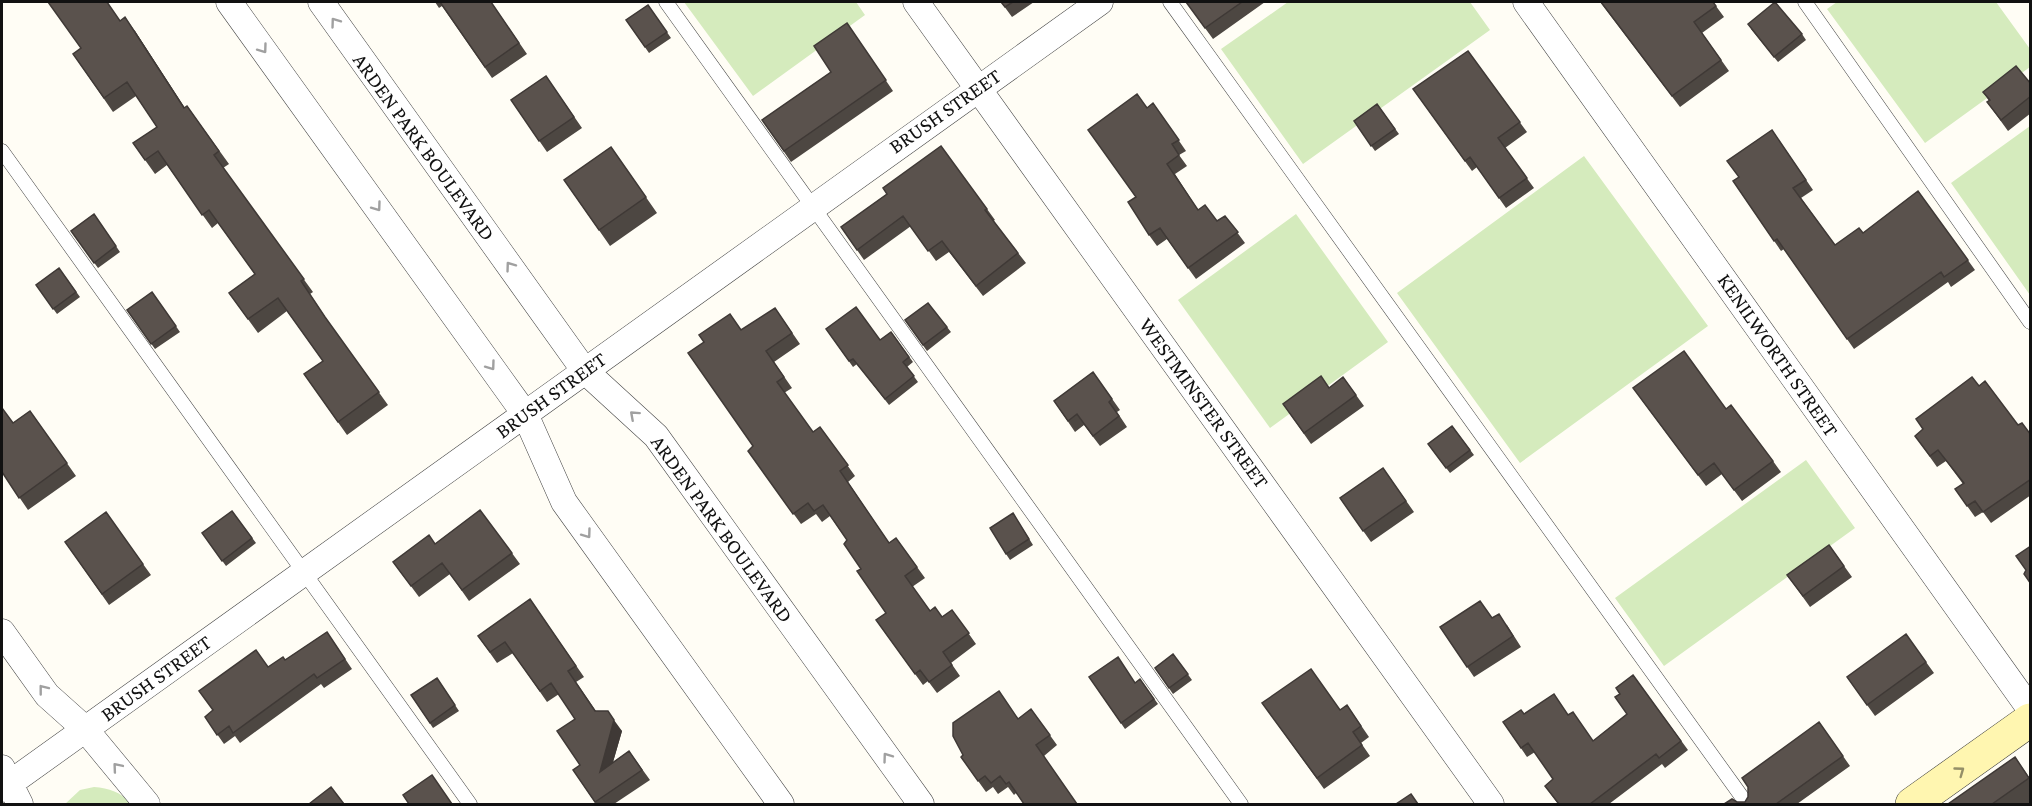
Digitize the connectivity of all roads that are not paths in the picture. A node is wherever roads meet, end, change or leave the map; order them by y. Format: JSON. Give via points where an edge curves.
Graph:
{"nodes":[{"id":1,"x":229,"y":2,"type":"edge"},
{"id":2,"x":321,"y":2,"type":"edge"},
{"id":3,"x":666,"y":2,"type":"edge"},
{"id":4,"x":916,"y":2,"type":"edge"},
{"id":5,"x":1100,"y":2,"type":"edge"},
{"id":6,"x":1170,"y":2,"type":"edge"},
{"id":7,"x":1526,"y":2,"type":"edge"},
{"id":8,"x":1805,"y":2,"type":"edge"},
{"id":9,"x":978,"y":88,"type":"junction"},
{"id":10,"x":2,"y":150,"type":"edge"},
{"id":11,"x":812,"y":206,"type":"junction"},
{"id":12,"x":2031,"y":322,"type":"edge"},
{"id":13,"x":584,"y":370,"type":"junction"},
{"id":14,"x":525,"y":414,"type":"junction"},
{"id":15,"x":304,"y":573,"type":"junction"},
{"id":16,"x":2,"y":632,"type":"edge"},
{"id":17,"x":2031,"y":709,"type":"edge"},
{"id":18,"x":2031,"y":720,"type":"edge"},
{"id":19,"x":85,"y":729,"type":"junction"},
{"id":20,"x":8,"y":786,"type":"edge"},
{"id":21,"x":147,"y":804,"type":"edge"},
{"id":22,"x":470,"y":804,"type":"edge"},
{"id":23,"x":781,"y":804,"type":"edge"},
{"id":24,"x":921,"y":804,"type":"edge"},
{"id":25,"x":1241,"y":804,"type":"edge"},
{"id":26,"x":1491,"y":804,"type":"edge"},
{"id":27,"x":1747,"y":804,"type":"edge"},
{"id":28,"x":1912,"y":804,"type":"edge"}],
"edges":[{"from":1,"to":14,"type":"street","one_way":true},
{"from":13,"to":2,"type":"street","name":"ARDEN PARK BOULEVARD","one_way":true},
{"from":3,"to":11,"type":"lane"},
{"from":4,"to":9,"type":"street","name":"WESTMINSTER STREET"},
{"from":5,"to":9,"type":"street","name":"BRUSH STREET"},
{"from":6,"to":27,"type":"lane"},
{"from":7,"to":17,"type":"street","name":"KENILWORTH STREET"},
{"from":8,"to":12,"type":"lane"},
{"from":9,"to":11,"type":"street","name":"BRUSH STREET"},
{"from":9,"to":26,"type":"street","name":"WESTMINSTER STREET"},
{"from":10,"to":15,"type":"lane"},
{"from":11,"to":13,"type":"street","name":"BRUSH STREET"},
{"from":11,"to":25,"type":"lane"},
{"from":13,"to":14,"type":"street","name":"BRUSH STREET"},
{"from":24,"to":13,"type":"street","name":"ARDEN PARK BOULEVARD","one_way":true,"via":[[656,436]]},
{"from":14,"to":15,"type":"street","name":"BRUSH STREET"},
{"from":14,"to":23,"type":"street","one_way":true,"via":[[564,502]]},
{"from":15,"to":19,"type":"street","name":"BRUSH STREET"},
{"from":15,"to":22,"type":"lane"},
{"from":19,"to":16,"type":"street","one_way":true,"via":[[47,695]]},
{"from":28,"to":18,"type":"street","one_way":true},
{"from":19,"to":20,"type":"street","name":"BRUSH STREET"},
{"from":21,"to":19,"type":"street","one_way":true}]}
